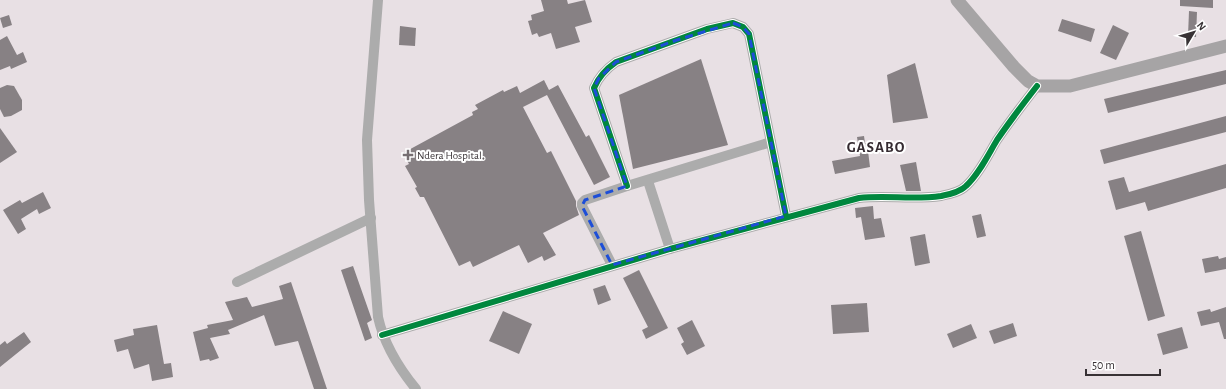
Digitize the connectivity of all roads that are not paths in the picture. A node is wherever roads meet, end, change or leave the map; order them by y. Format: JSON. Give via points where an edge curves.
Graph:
{"nodes":[{"id":1,"x":378,"y":0,"type":"edge"},
{"id":2,"x":956,"y":0,"type":"edge"},
{"id":3,"x":1226,"y":46,"type":"edge"},
{"id":4,"x":1037,"y":86,"type":"junction"},
{"id":5,"x":771,"y":142,"type":"junction"},
{"id":6,"x":648,"y":181,"type":"junction"},
{"id":7,"x":627,"y":186,"type":"junction"},
{"id":8,"x":786,"y":216,"type":"junction"},
{"id":9,"x":371,"y":218,"type":"junction"},
{"id":10,"x":670,"y":248,"type":"junction"},
{"id":11,"x":612,"y":265,"type":"junction"},
{"id":12,"x":237,"y":282,"type":"dead end"},
{"id":13,"x":382,"y":335,"type":"junction"},
{"id":14,"x":416,"y":389,"type":"edge"}],
"edges":[{"from":1,"to":9,"type":"street","via":[[367,140]]},
{"from":2,"to":4,"type":"main road","via":[[1014,67]]},
{"from":3,"to":4,"type":"main road","via":[[1070,86]]},
{"from":4,"to":8,"type":"street","via":[[966,186],[956,192],[941,196],[859,198]]},
{"from":5,"to":6,"type":"street"},
{"from":5,"to":7,"type":"street","via":[[748,34],[743,27],[733,23],[707,30],[616,62],[599,78],[594,88]]},
{"from":5,"to":8,"type":"street"},
{"from":6,"to":7,"type":"street"},
{"from":6,"to":10,"type":"street"},
{"from":7,"to":11,"type":"street","via":[[582,203]]},
{"from":8,"to":10,"type":"street"},
{"from":9,"to":12,"type":"street"},
{"from":9,"to":13,"type":"street","via":[[378,316]]},
{"from":10,"to":11,"type":"street"},
{"from":11,"to":13,"type":"street"},
{"from":13,"to":14,"type":"street","via":[[387,347]]}]}
